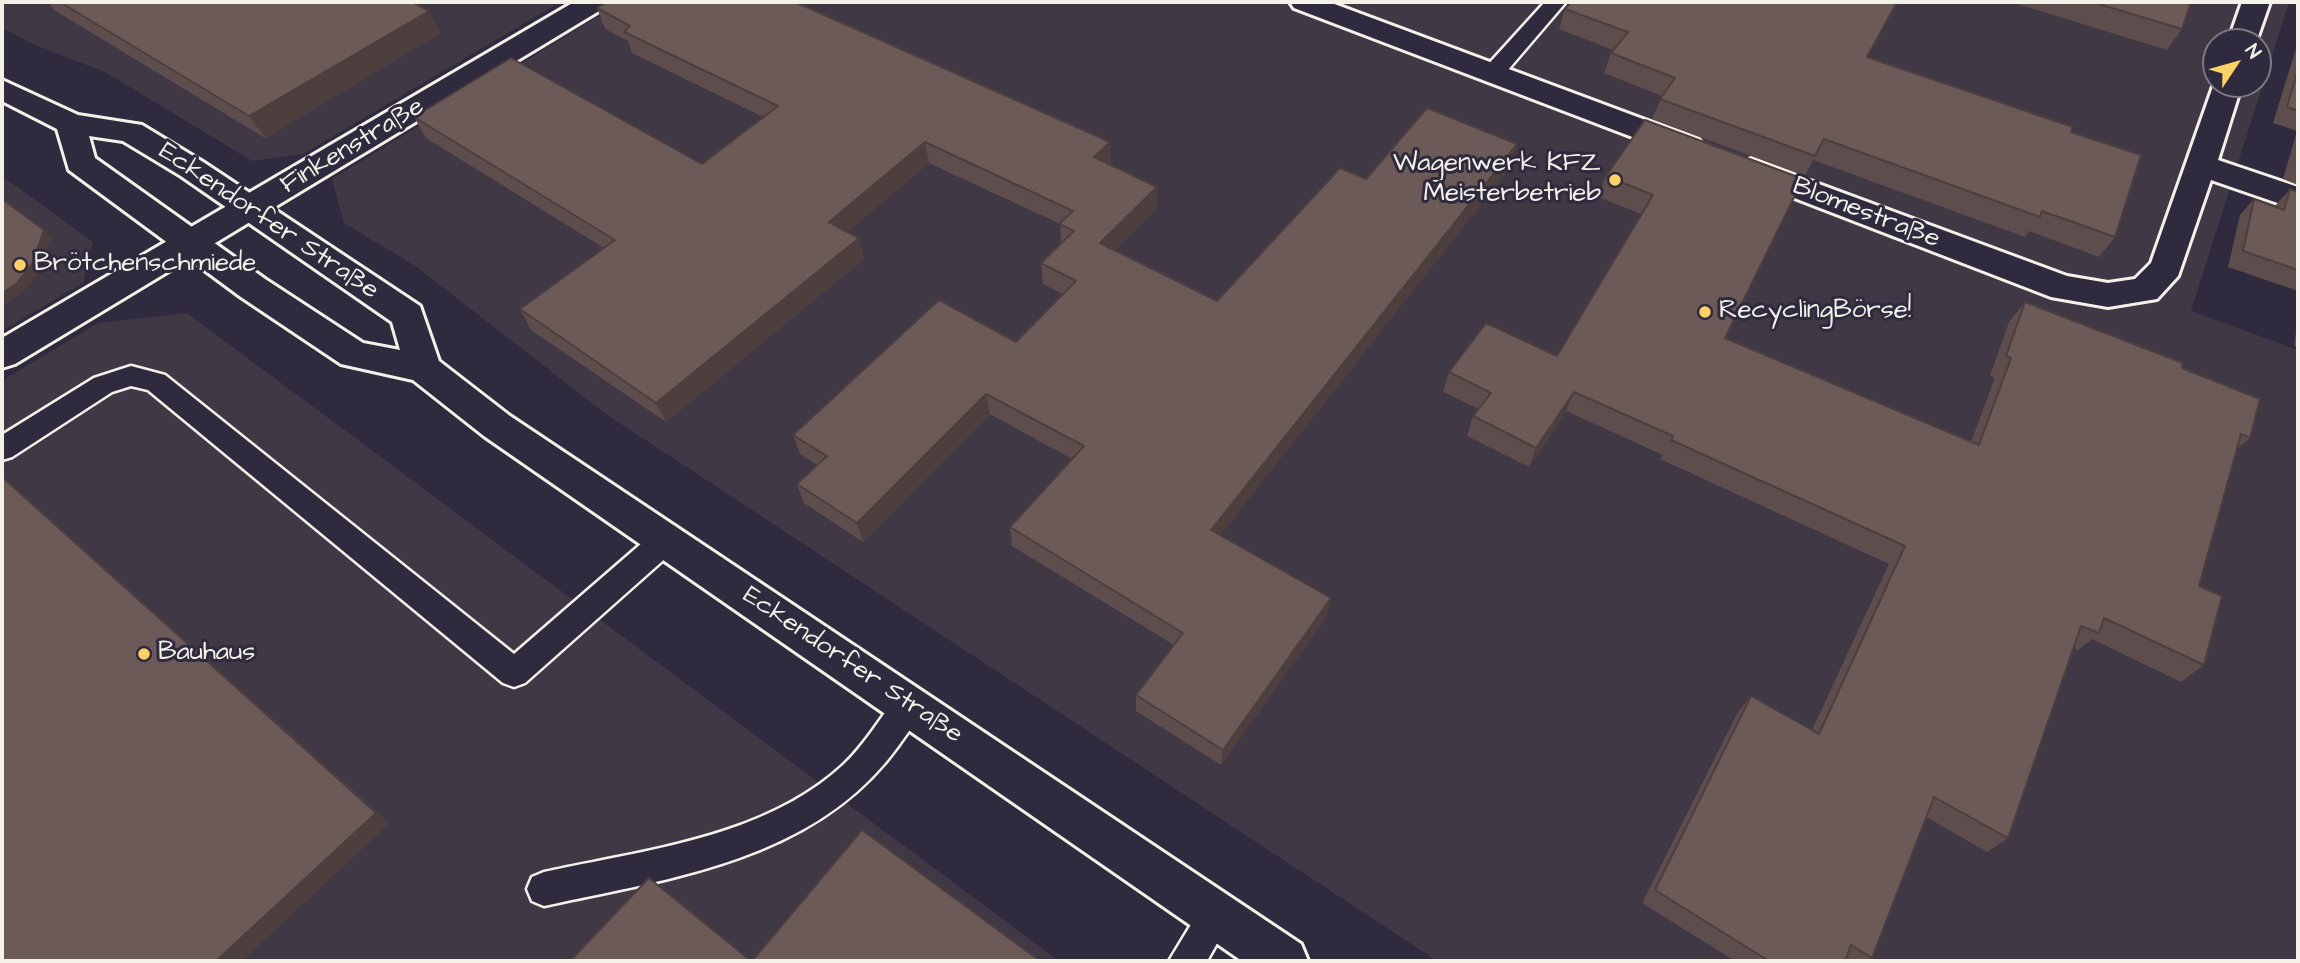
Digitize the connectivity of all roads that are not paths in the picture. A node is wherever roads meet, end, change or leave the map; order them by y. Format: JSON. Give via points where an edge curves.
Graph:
{"nodes":[{"id":1,"x":594,"y":2,"type":"edge"},
{"id":2,"x":1304,"y":2,"type":"edge"},
{"id":3,"x":1556,"y":2,"type":"edge"},
{"id":4,"x":2256,"y":2,"type":"edge"},
{"id":5,"x":2247,"y":28,"type":"edge"},
{"id":6,"x":1493,"y":73,"type":"junction"},
{"id":7,"x":2,"y":89,"type":"edge"},
{"id":8,"x":2222,"y":98,"type":"edge"},
{"id":9,"x":71,"y":124,"type":"junction"},
{"id":10,"x":2199,"y":164,"type":"junction"},
{"id":11,"x":2298,"y":199,"type":"edge"},
{"id":12,"x":251,"y":209,"type":"junction"},
{"id":13,"x":193,"y":243,"type":"junction"},
{"id":14,"x":2,"y":355,"type":"edge"},
{"id":15,"x":423,"y":368,"type":"junction"},
{"id":16,"x":2,"y":449,"type":"edge"},
{"id":17,"x":667,"y":539,"type":"junction"},
{"id":18,"x":909,"y":705,"type":"junction"},
{"id":19,"x":544,"y":890,"type":"dead end"},
{"id":20,"x":1216,"y":915,"type":"junction"},
{"id":21,"x":1187,"y":961,"type":"edge"},
{"id":22,"x":1284,"y":961,"type":"edge"}],
"edges":[{"from":1,"to":12,"type":"street","name":"Finkenstraße"},
{"from":2,"to":6,"type":"street","name":"Blomestraße"},
{"from":3,"to":6,"type":"lane"},
{"from":4,"to":5,"type":"street"},
{"from":6,"to":10,"type":"street","name":"Blomestraße","via":[[2063,288],[2108,295],[2145,290],[2166,268]]},
{"from":7,"to":9,"type":"street","name":"Eckendorfer Straße"},
{"from":8,"to":10,"type":"street","name":"Blomestraße"},
{"from":9,"to":12,"type":"street","name":"Eckendorfer Straße","via":[[131,132]]},
{"from":9,"to":13,"type":"street","name":"Eckendorfer Straße","via":[[80,163]]},
{"from":10,"to":11,"type":"street"},
{"from":12,"to":13,"type":"street","name":"Finkenstraße"},
{"from":12,"to":15,"type":"street","name":"Eckendorfer Straße","via":[[408,315]]},
{"from":13,"to":14,"type":"street","name":"Finkenstraße"},
{"from":13,"to":15,"type":"street","name":"Eckendorfer Straße","via":[[354,355]]},
{"from":15,"to":17,"type":"street","name":"Eckendorfer Straße","via":[[497,426]]},
{"from":16,"to":17,"type":"lane","via":[[103,385],[131,376],[156,382],[514,673]]},
{"from":17,"to":18,"type":"street","name":"Eckendorfer Straße"},
{"from":18,"to":19,"type":"lane","via":[[852,777],[787,823],[730,845]]},
{"from":18,"to":20,"type":"street","name":"Eckendorfer Straße"},
{"from":20,"to":21,"type":"lane"},
{"from":20,"to":22,"type":"street","name":"Eckendorfer Straße"}]}
